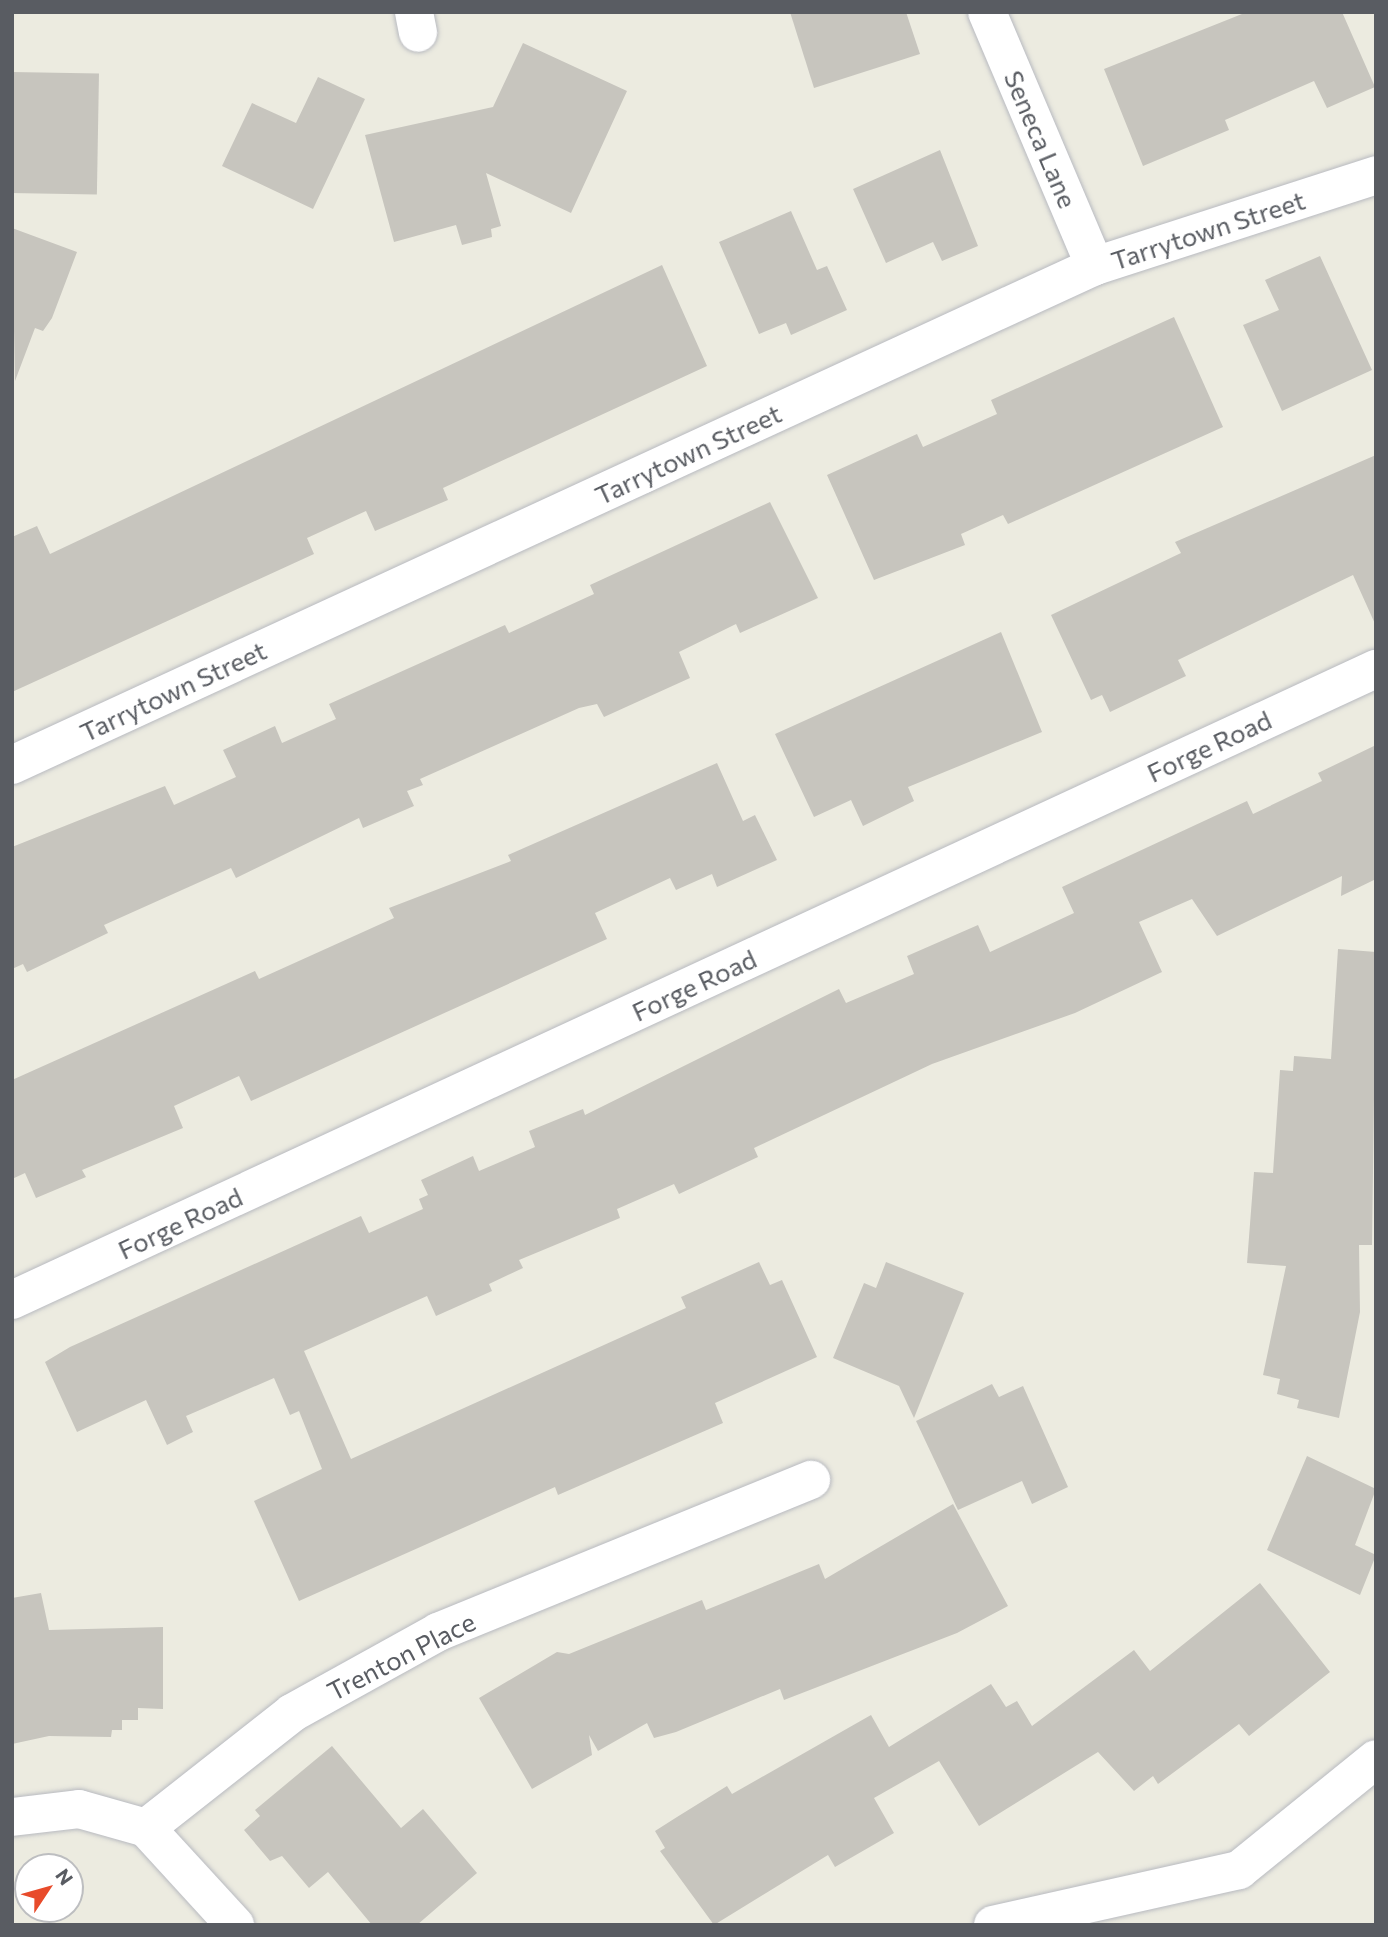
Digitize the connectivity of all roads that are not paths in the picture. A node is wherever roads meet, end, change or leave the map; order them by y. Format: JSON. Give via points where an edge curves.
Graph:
{"nodes":[{"id":1,"x":987,"y":12,"type":"edge"},
{"id":2,"x":1376,"y":176,"type":"edge"},
{"id":3,"x":1095,"y":266,"type":"junction"},
{"id":4,"x":1376,"y":668,"type":"edge"},
{"id":5,"x":12,"y":765,"type":"edge"},
{"id":6,"x":12,"y":1300,"type":"edge"},
{"id":7,"x":811,"y":1480,"type":"dead end"},
{"id":8,"x":1376,"y":1759,"type":"edge"},
{"id":9,"x":12,"y":1817,"type":"edge"},
{"id":10,"x":146,"y":1828,"type":"junction"},
{"id":11,"x":235,"y":1925,"type":"edge"},
{"id":12,"x":993,"y":1925,"type":"edge"}],
"edges":[{"from":1,"to":3,"type":"street","name":"Seneca Lane"},
{"from":2,"to":3,"type":"street","name":"Tarrytown Street"},
{"from":3,"to":5,"type":"street","name":"Tarrytown Street"},
{"from":4,"to":6,"type":"street","name":"Forge Road"},
{"from":7,"to":10,"type":"street","name":"Trenton Place","via":[[438,1632],[292,1713]]},
{"from":8,"to":12,"type":"street","via":[[1239,1870]]},
{"from":9,"to":10,"type":"street","via":[[79,1809]]},
{"from":10,"to":11,"type":"street"}]}
